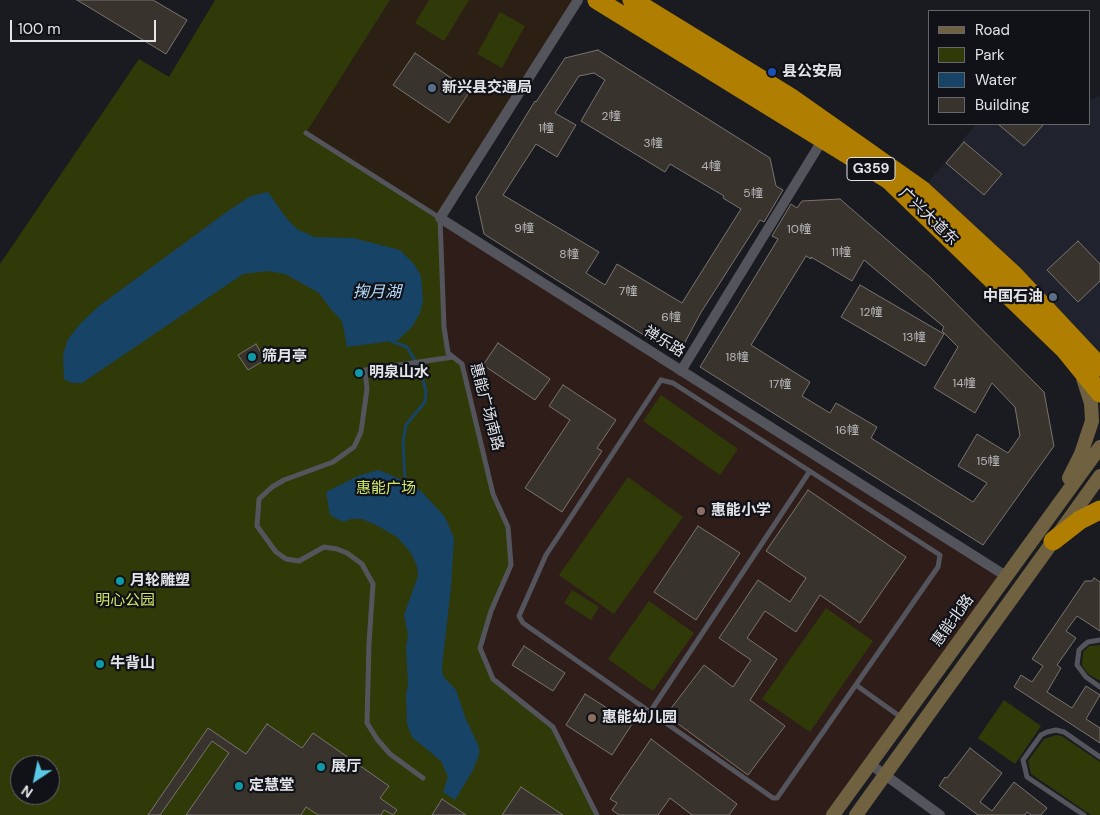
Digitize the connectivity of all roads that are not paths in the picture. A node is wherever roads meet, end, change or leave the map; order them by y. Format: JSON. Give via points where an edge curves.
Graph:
{"nodes":[{"id":1,"x":578,"y":0,"type":"edge"},
{"id":2,"x":597,"y":0,"type":"edge"},
{"id":3,"x":632,"y":0,"type":"edge"},
{"id":4,"x":306,"y":132,"type":"dead end"},
{"id":5,"x":823,"y":139,"type":"junction"},
{"id":6,"x":440,"y":218,"type":"junction"},
{"id":7,"x":1065,"y":350,"type":"junction"},
{"id":8,"x":453,"y":357,"type":"junction"},
{"id":9,"x":1100,"y":368,"type":"edge"},
{"id":10,"x":681,"y":370,"type":"junction"},
{"id":11,"x":1100,"y":393,"type":"edge"},
{"id":12,"x":1100,"y":447,"type":"edge"},
{"id":13,"x":810,"y":471,"type":"junction"},
{"id":14,"x":1100,"y":476,"type":"edge"},
{"id":15,"x":1100,"y":510,"type":"edge"},
{"id":16,"x":1047,"y":520,"type":"junction"},
{"id":17,"x":1053,"y":541,"type":"junction"},
{"id":18,"x":1006,"y":576,"type":"junction"},
{"id":19,"x":1100,"y":640,"type":"edge"},
{"id":20,"x":856,"y":685,"type":"junction"},
{"id":21,"x":1100,"y":686,"type":"edge"},
{"id":22,"x":650,"y":712,"type":"junction"},
{"id":23,"x":903,"y":718,"type":"junction"},
{"id":24,"x":1100,"y":757,"type":"edge"},
{"id":25,"x":870,"y":764,"type":"junction"},
{"id":26,"x":885,"y":774,"type":"junction"},
{"id":27,"x":423,"y":778,"type":"dead end"},
{"id":28,"x":597,"y":815,"type":"edge"},
{"id":29,"x":833,"y":815,"type":"edge"},
{"id":30,"x":856,"y":815,"type":"edge"},
{"id":31,"x":940,"y":815,"type":"edge"},
{"id":32,"x":1084,"y":815,"type":"edge"}],
"edges":[{"from":1,"to":6,"type":"street"},
{"from":2,"to":5,"type":"highway","name":"广兴大道东","number":"G359"},
{"from":3,"to":9,"type":"highway","name":"广兴大道东","number":"G359","via":[[790,97],[922,190],[1014,276]]},
{"from":4,"to":6,"type":"lane","name":"禅乐路"},
{"from":5,"to":7,"type":"highway","name":"广兴大道东","number":"G359","via":[[890,180]]},
{"from":5,"to":10,"type":"street"},
{"from":6,"to":8,"type":"lane","name":"惠能广场南路","via":[[444,327],[448,353]]},
{"from":6,"to":10,"type":"street","name":"禅乐路"},
{"from":7,"to":11,"type":"highway","name":"广兴大道东","number":"G359"},
{"from":7,"to":16,"type":"street","via":[[1085,382],[1092,421],[1081,454]]},
{"from":8,"to":27,"type":"lane","via":[[365,370],[367,389],[361,432],[354,447],[333,462],[272,487],[259,499],[257,526],[276,552],[286,559],[299,561],[324,547],[336,548],[362,564],[373,584],[367,723],[390,754]]},
{"from":8,"to":28,"type":"lane","name":"惠能广场南路","via":[[462,364],[493,494],[508,527],[511,565],[490,611],[480,648],[493,679],[553,726]]},
{"from":10,"to":18,"type":"street","name":"禅乐路"},
{"from":12,"to":16,"type":"street","name":"惠能北路"},
{"from":13,"to":20,"type":"lane","via":[[940,555],[938,567]]},
{"from":13,"to":22,"type":"lane"},
{"from":13,"to":22,"type":"lane","via":[[673,383],[661,380],[546,555],[519,616],[524,623]]},
{"from":14,"to":17,"type":"street"},
{"from":15,"to":17,"type":"highway","via":[[1080,520]]},
{"from":16,"to":18,"type":"street","name":"惠能北路"},
{"from":17,"to":26,"type":"street"},
{"from":18,"to":23,"type":"street","name":"惠能北路"},
{"from":19,"to":21,"type":"lane","via":[[1088,642],[1079,650],[1077,665],[1086,677]]},
{"from":20,"to":22,"type":"lane","via":[[777,798]]},
{"from":20,"to":23,"type":"lane"},
{"from":23,"to":25,"type":"street","name":"惠能北路"},
{"from":24,"to":32,"type":"lane","via":[[1056,730],[1041,735],[1023,760],[1027,777]]},
{"from":25,"to":26,"type":"street"},
{"from":25,"to":29,"type":"street","name":"惠能北路"},
{"from":26,"to":30,"type":"street"},
{"from":26,"to":31,"type":"street"}]}
